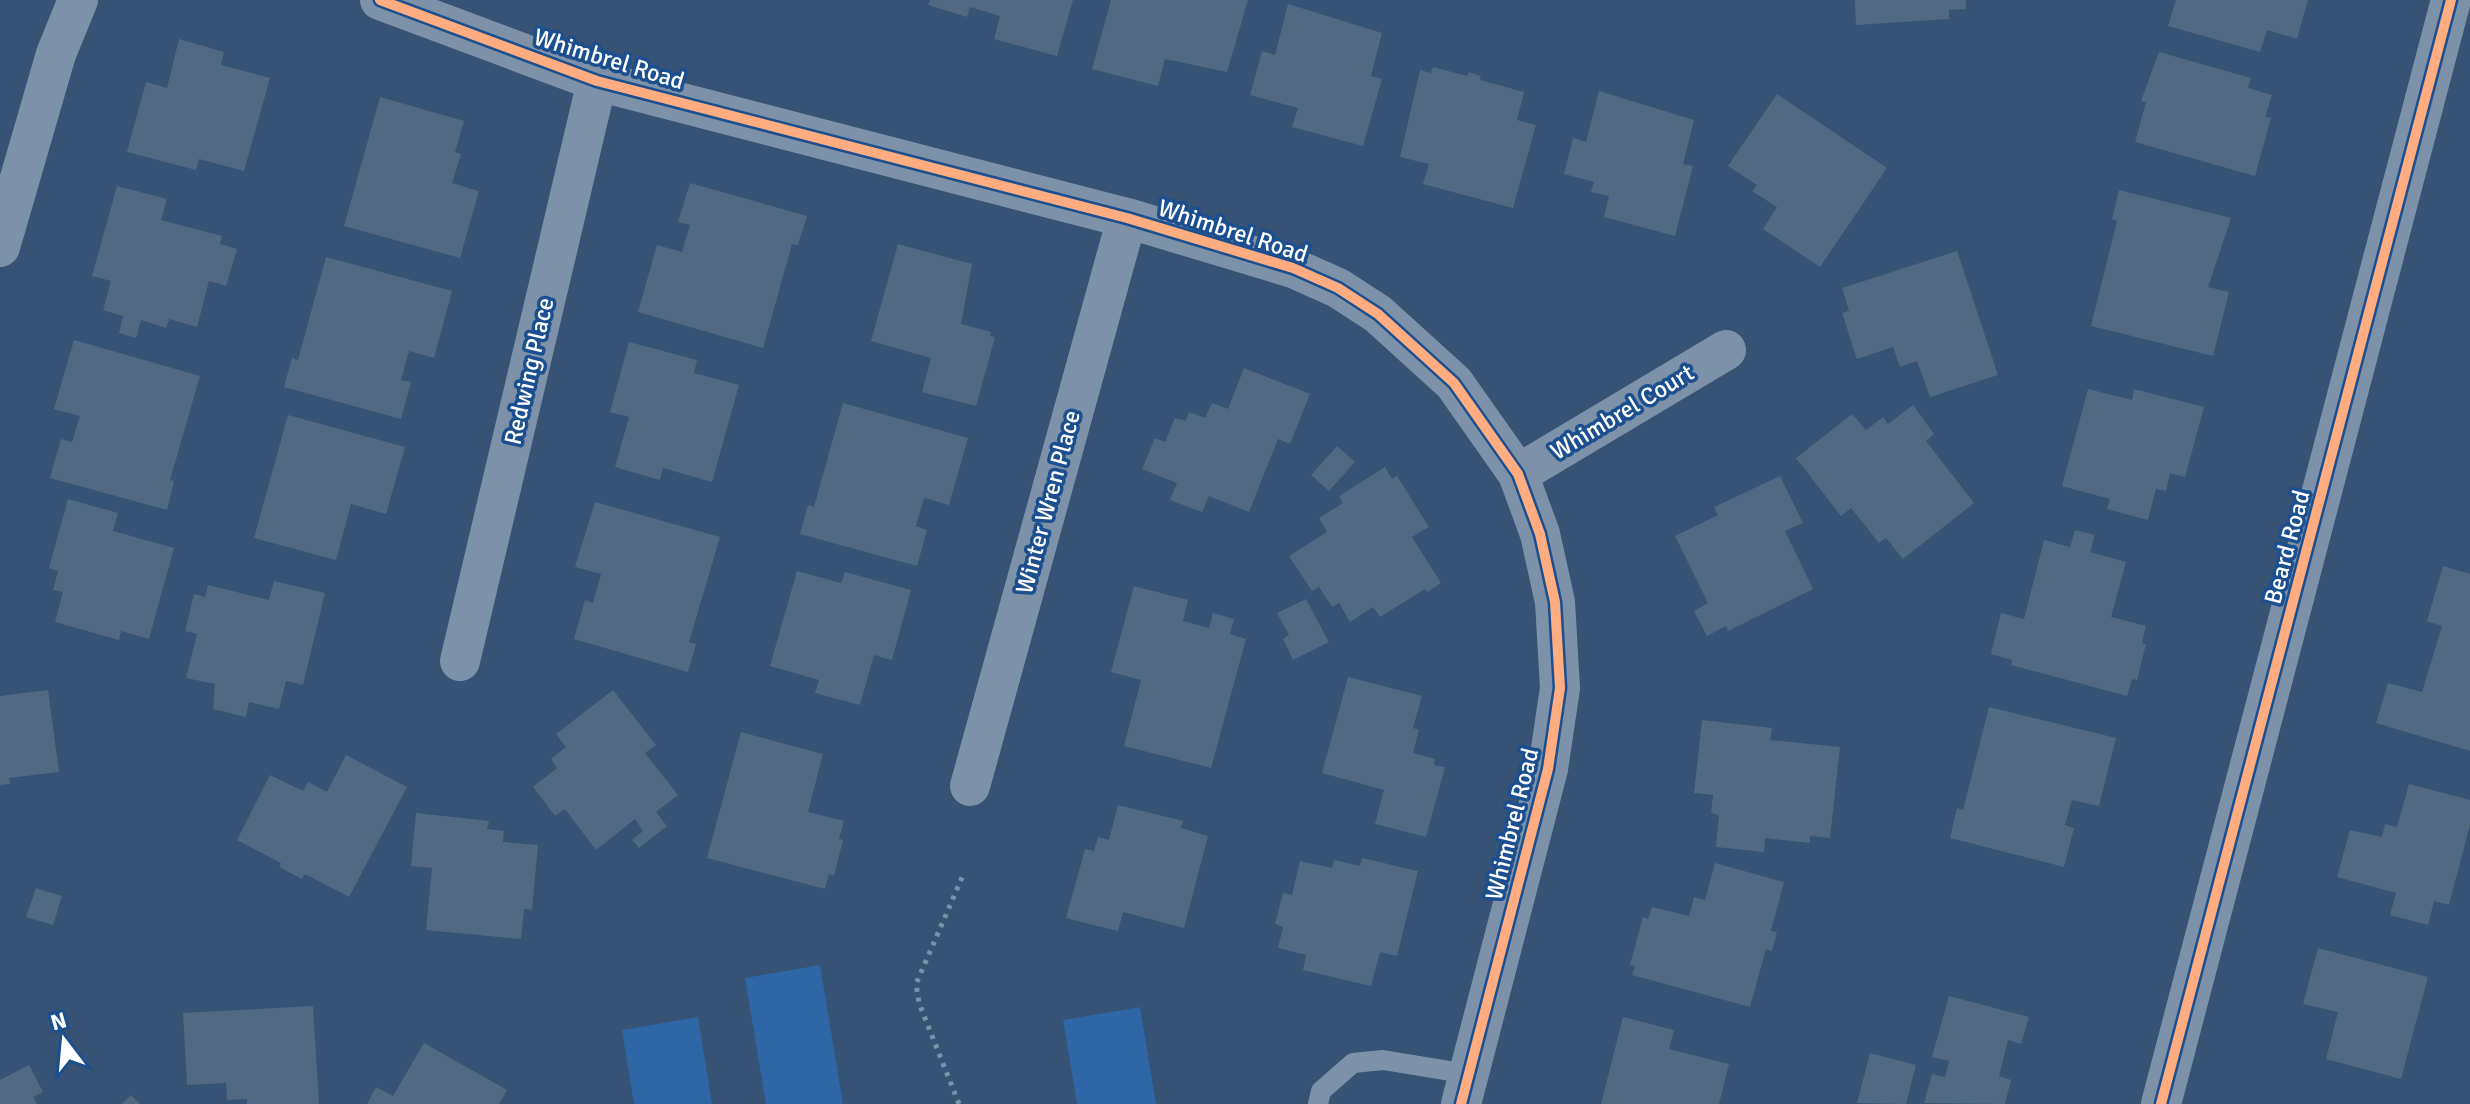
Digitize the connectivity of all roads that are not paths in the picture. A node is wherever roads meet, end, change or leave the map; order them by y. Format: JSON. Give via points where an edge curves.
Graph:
{"nodes":[{"id":1,"x":78,"y":0,"type":"edge"},
{"id":2,"x":380,"y":0,"type":"edge"},
{"id":3,"x":2451,"y":0,"type":"edge"},
{"id":4,"x":597,"y":81,"type":"junction"},
{"id":5,"x":1127,"y":218,"type":"junction"},
{"id":6,"x":0,"y":247,"type":"edge"},
{"id":7,"x":1726,"y":350,"type":"dead end"},
{"id":8,"x":1518,"y":474,"type":"junction"},
{"id":9,"x":460,"y":661,"type":"dead end"},
{"id":10,"x":970,"y":786,"type":"dead end"},
{"id":11,"x":1465,"y":1089,"type":"edge"},
{"id":12,"x":1318,"y":1104,"type":"edge"},
{"id":13,"x":2161,"y":1104,"type":"edge"}],
"edges":[{"from":1,"to":6,"type":"street","via":[[56,54]]},
{"from":2,"to":4,"type":"street","name":"Whimbrel Road"},
{"from":3,"to":13,"type":"street","name":"Beard Road"},
{"from":4,"to":5,"type":"street","name":"Whimbrel Road"},
{"from":4,"to":9,"type":"street","name":"Redwing Place"},
{"from":5,"to":8,"type":"street","name":"Whimbrel Road","via":[[1293,268],[1338,288],[1407,337],[1454,383]]},
{"from":5,"to":10,"type":"street","name":"Winter Wren Place"},
{"from":7,"to":8,"type":"street","name":"Whimbrel Court"},
{"from":8,"to":11,"type":"street","name":"Whimbrel Road","via":[[1550,568],[1560,688],[1548,769]]},
{"from":11,"to":12,"type":"lane","via":[[1383,1060],[1353,1063],[1321,1091]]}]}
